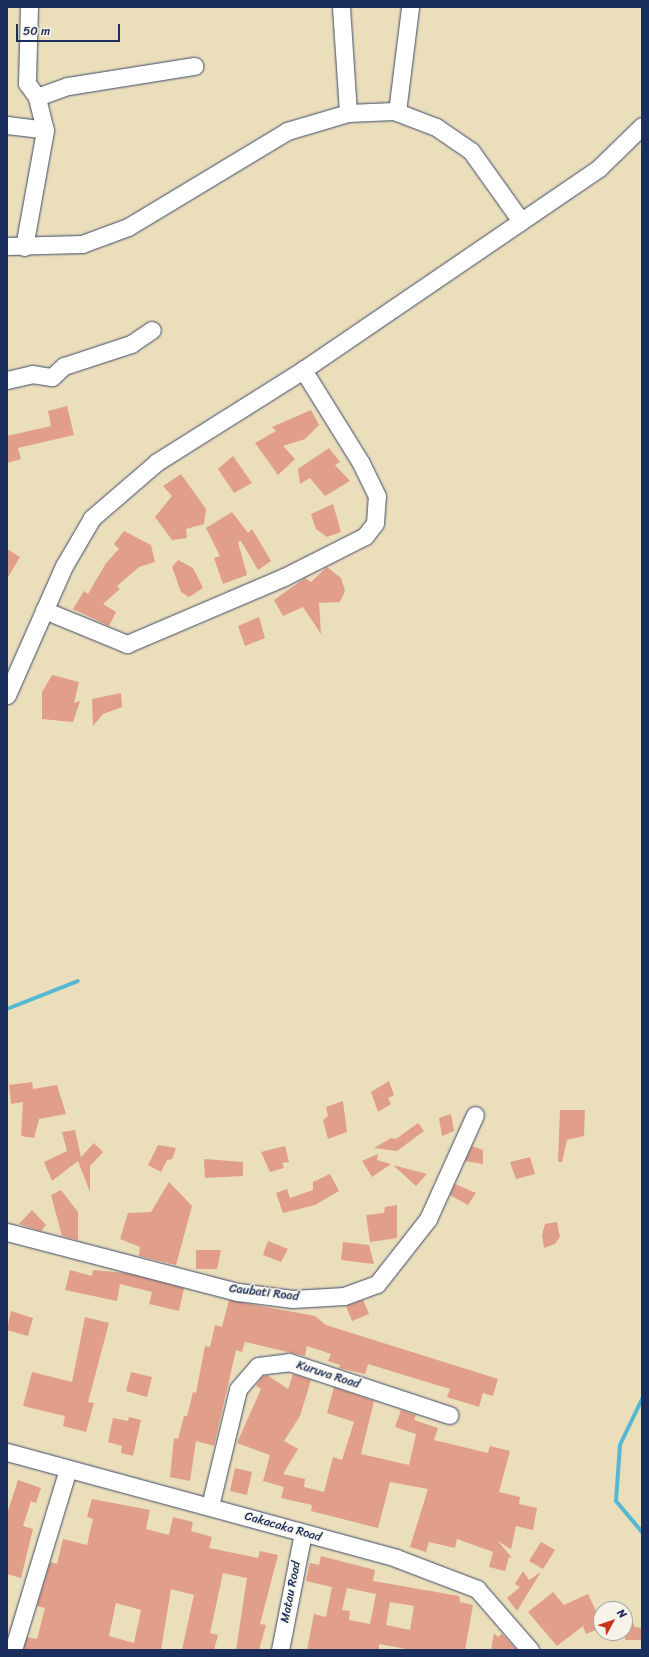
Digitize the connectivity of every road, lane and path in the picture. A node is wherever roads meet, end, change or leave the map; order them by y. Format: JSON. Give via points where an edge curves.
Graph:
{"nodes":[{"id":1,"x":29,"y":7,"type":"edge"},
{"id":2,"x":341,"y":7,"type":"edge"},
{"id":3,"x":410,"y":7,"type":"edge"},
{"id":4,"x":194,"y":66,"type":"dead end"},
{"id":5,"x":37,"y":97,"type":"junction"},
{"id":6,"x":397,"y":112,"type":"junction"},
{"id":7,"x":348,"y":113,"type":"junction"},
{"id":8,"x":7,"y":125,"type":"edge"},
{"id":9,"x":642,"y":126,"type":"edge"},
{"id":10,"x":45,"y":130,"type":"junction"},
{"id":11,"x":521,"y":221,"type":"junction"},
{"id":12,"x":7,"y":246,"type":"edge"},
{"id":13,"x":24,"y":247,"type":"junction"},
{"id":14,"x":152,"y":330,"type":"dead end"},
{"id":15,"x":303,"y":370,"type":"junction"},
{"id":16,"x":7,"y":380,"type":"edge"},
{"id":17,"x":44,"y":610,"type":"junction"},
{"id":18,"x":12,"y":666,"type":"edge"},
{"id":19,"x":7,"y":695,"type":"edge"},
{"id":20,"x":475,"y":1115,"type":"dead end"},
{"id":21,"x":7,"y":1232,"type":"edge"},
{"id":22,"x":449,"y":1415,"type":"dead end"},
{"id":23,"x":7,"y":1452,"type":"edge"},
{"id":24,"x":68,"y":1469,"type":"junction"},
{"id":25,"x":210,"y":1506,"type":"junction"},
{"id":26,"x":303,"y":1533,"type":"junction"},
{"id":27,"x":13,"y":1650,"type":"edge"},
{"id":28,"x":280,"y":1650,"type":"edge"},
{"id":29,"x":530,"y":1650,"type":"edge"}],
"edges":[{"from":1,"to":5,"type":"street","via":[[26,77]]},
{"from":2,"to":7,"type":"street"},
{"from":3,"to":6,"type":"street"},
{"from":4,"to":5,"type":"street","via":[[68,86]]},
{"from":5,"to":10,"type":"street"},
{"from":6,"to":7,"type":"street"},
{"from":6,"to":11,"type":"street","via":[[436,127],[472,151]]},
{"from":7,"to":13,"type":"street","via":[[287,131],[128,227],[82,244]]},
{"from":8,"to":10,"type":"street"},
{"from":9,"to":11,"type":"street","via":[[599,168]]},
{"from":10,"to":13,"type":"street"},
{"from":11,"to":15,"type":"street"},
{"from":12,"to":13,"type":"street"},
{"from":14,"to":16,"type":"street","via":[[131,344],[64,366],[52,377],[32,374]]},
{"from":15,"to":17,"type":"street","via":[[157,462],[92,518],[64,566]]},
{"from":15,"to":17,"type":"street","via":[[371,481],[376,496],[376,514],[373,527],[365,536],[284,577],[131,643],[118,643]]},
{"from":17,"to":18,"type":"street"},
{"from":18,"to":19,"type":"street"},
{"from":20,"to":21,"type":"street","name":"Caubati Road","via":[[428,1219],[377,1284],[344,1296],[293,1299],[238,1292]]},
{"from":22,"to":25,"type":"street","name":"Kuruva Road","via":[[289,1362],[258,1366],[238,1389]]},
{"from":23,"to":24,"type":"street","name":"Cakacaka Road"},
{"from":24,"to":25,"type":"street","name":"Cakacaka Road"},
{"from":24,"to":27,"type":"street"},
{"from":25,"to":26,"type":"street","name":"Cakacaka Road"},
{"from":26,"to":28,"type":"street","name":"Matau Road"},
{"from":26,"to":29,"type":"street","name":"Cakacaka Road","via":[[396,1558],[477,1588]]}]}
